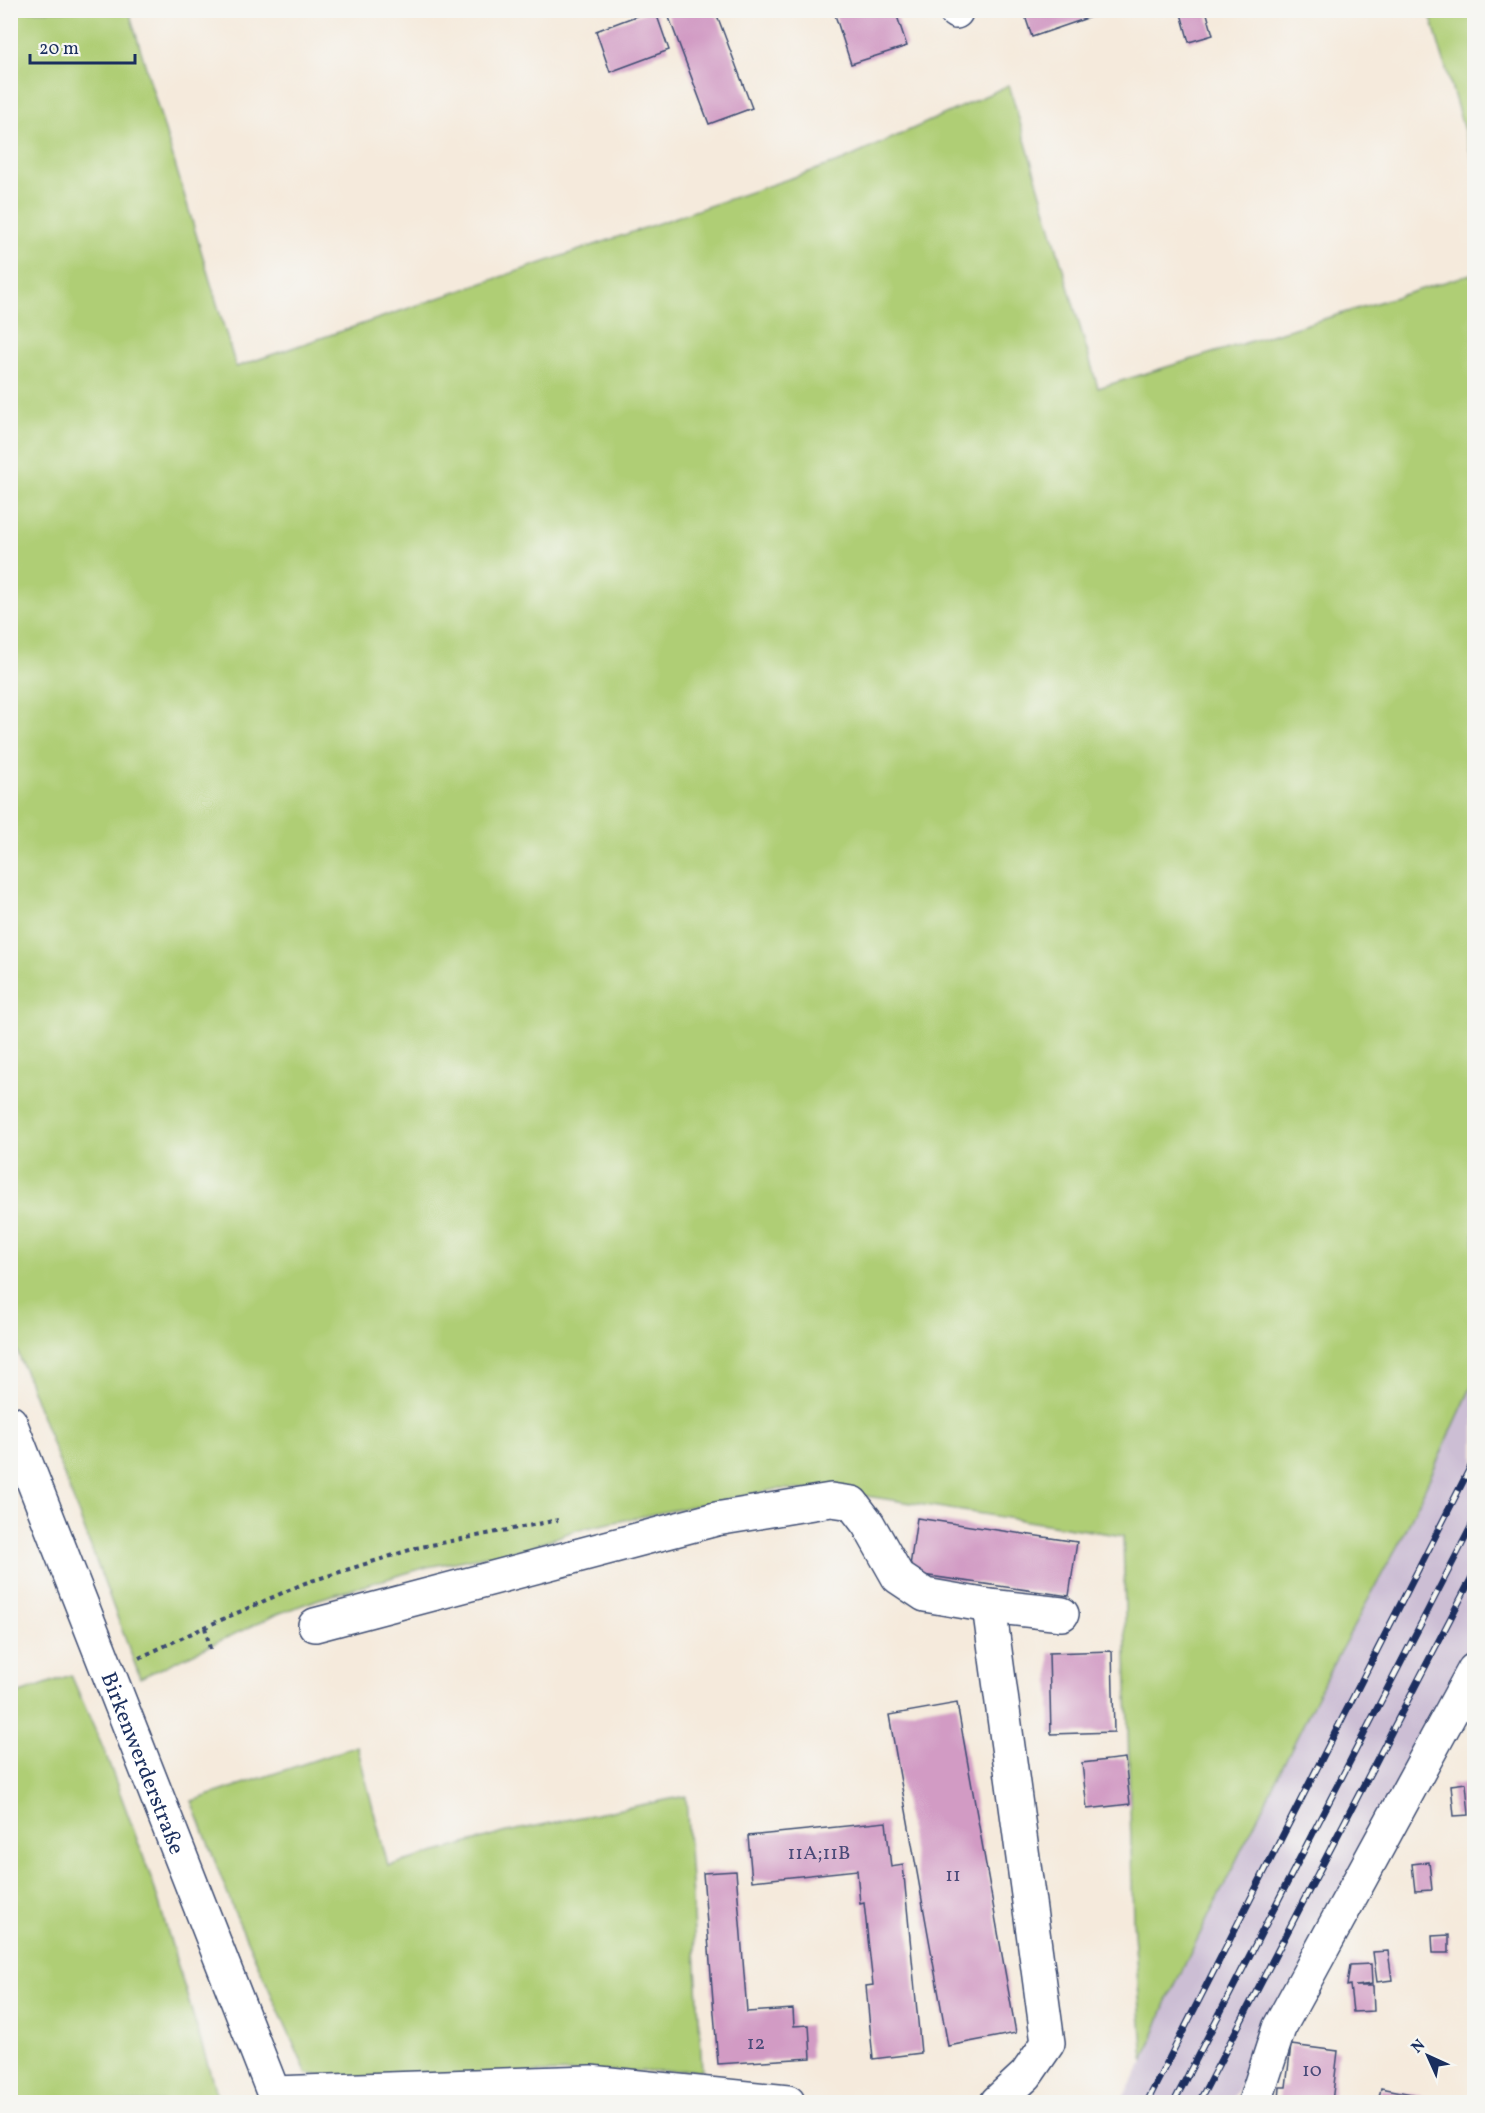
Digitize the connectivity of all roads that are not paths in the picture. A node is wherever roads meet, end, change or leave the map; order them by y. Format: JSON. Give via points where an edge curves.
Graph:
{"nodes":[{"id":1,"x":10,"y":1422,"type":"edge"},
{"id":2,"x":989,"y":1606,"type":"junction"},
{"id":3,"x":1062,"y":1614,"type":"dead end"},
{"id":4,"x":315,"y":1625,"type":"dead end"},
{"id":5,"x":1474,"y":1670,"type":"edge"},
{"id":6,"x":275,"y":2098,"type":"edge"},
{"id":7,"x":789,"y":2103,"type":"edge"},
{"id":8,"x":997,"y":2103,"type":"edge"},
{"id":9,"x":1254,"y":2103,"type":"edge"}],
"edges":[{"from":1,"to":6,"type":"street","name":"Birkenwerderstraße"},
{"from":2,"to":3,"type":"street"},
{"from":2,"to":4,"type":"street","via":[[925,1595],[898,1577],[852,1503],[831,1500],[716,1519]]},
{"from":2,"to":8,"type":"street","via":[[1048,2043],[1026,2075]]},
{"from":5,"to":9,"type":"street","via":[[1279,2028]]},
{"from":6,"to":7,"type":"street","via":[[590,2082]]}]}
